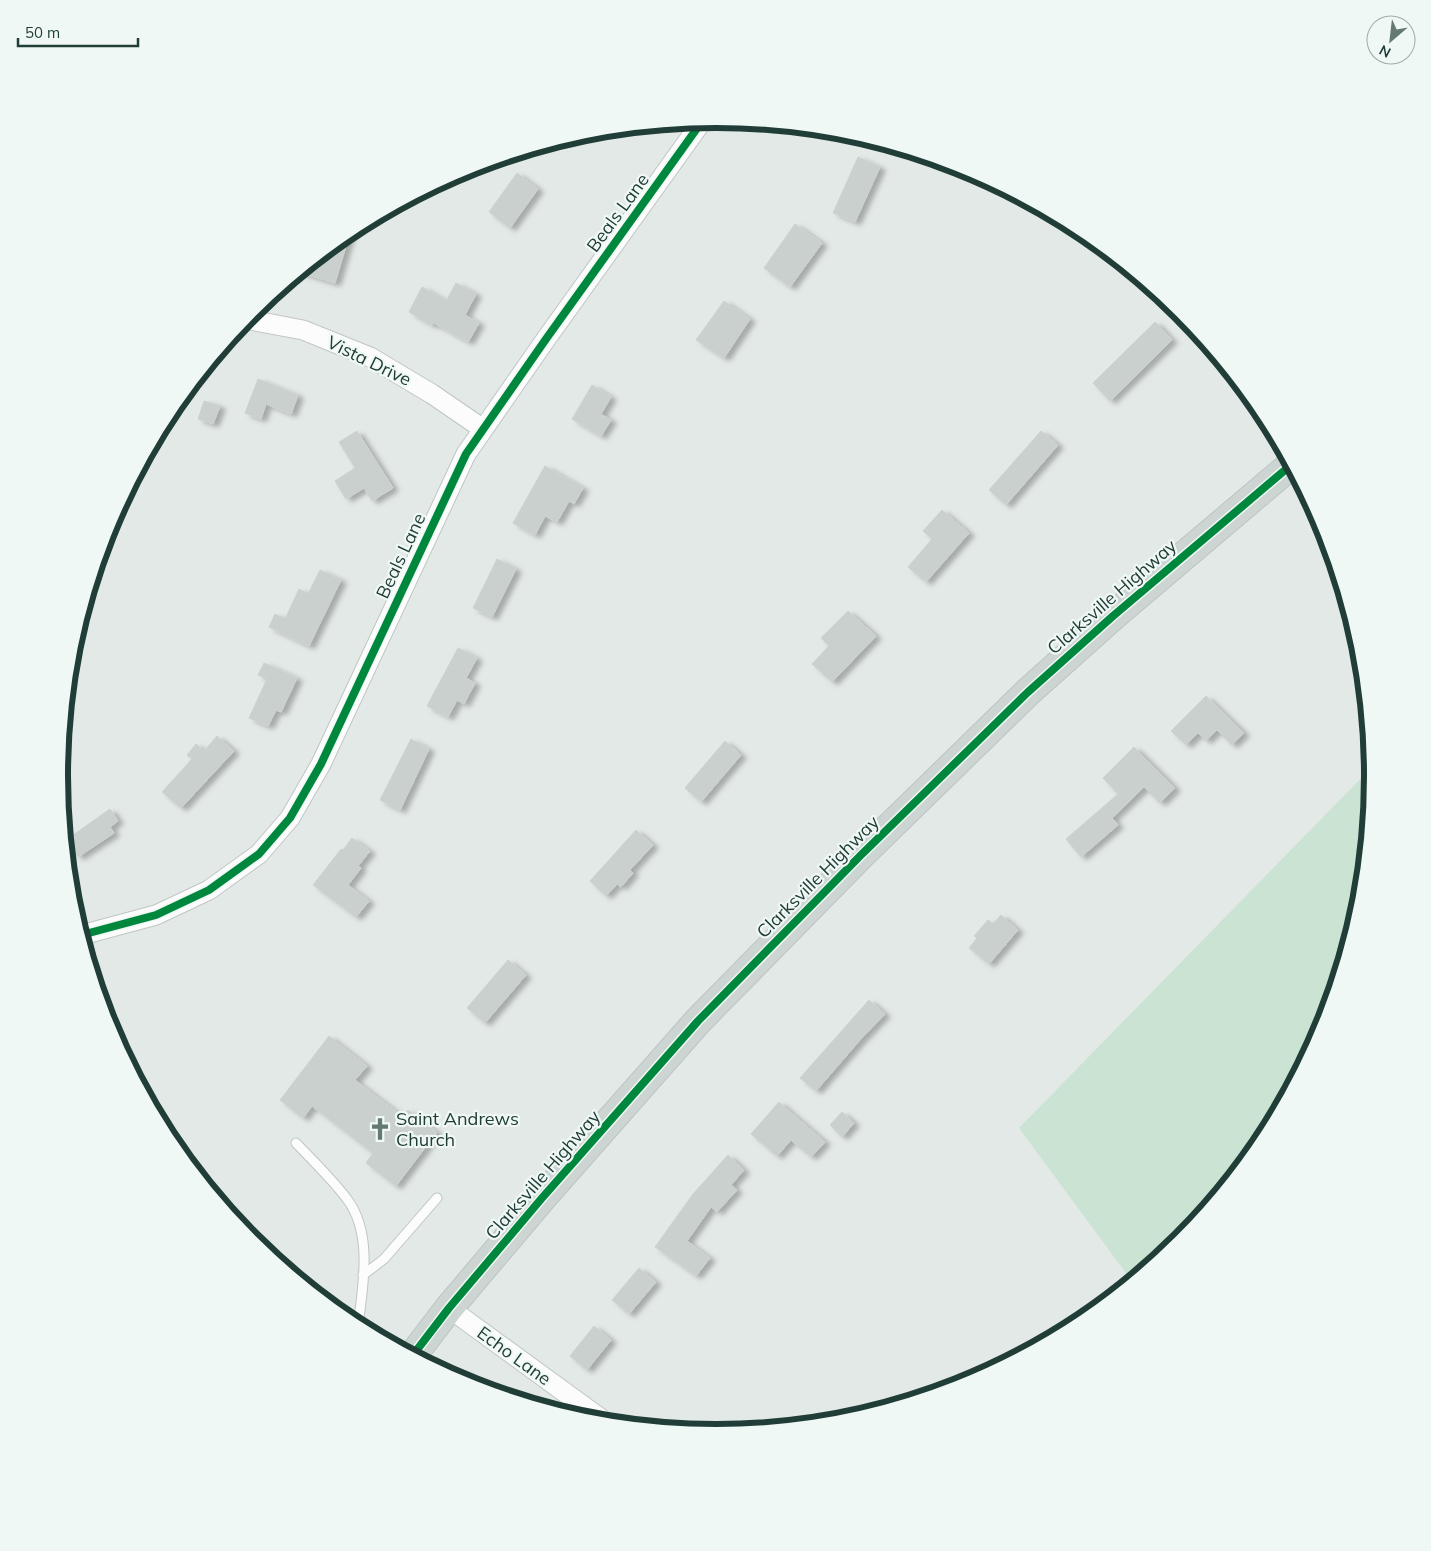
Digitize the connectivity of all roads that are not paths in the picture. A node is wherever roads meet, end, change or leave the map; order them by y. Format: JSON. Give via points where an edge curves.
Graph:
{"nodes":[{"id":1,"x":697,"y":128,"type":"edge"},
{"id":2,"x":254,"y":321,"type":"edge"},
{"id":3,"x":483,"y":429,"type":"junction"},
{"id":4,"x":1286,"y":469,"type":"edge"},
{"id":5,"x":88,"y":933,"type":"edge"},
{"id":6,"x":296,"y":1143,"type":"dead end"},
{"id":7,"x":438,"y":1198,"type":"dead end"},
{"id":8,"x":363,"y":1275,"type":"junction"},
{"id":9,"x":449,"y":1308,"type":"junction"},
{"id":10,"x":359,"y":1317,"type":"edge"},
{"id":11,"x":417,"y":1350,"type":"edge"},
{"id":12,"x":591,"y":1411,"type":"edge"}],
"edges":[{"from":1,"to":3,"type":"street","name":"Beals Lane"},
{"from":2,"to":3,"type":"street","name":"Vista Drive","via":[[303,330],[370,357]]},
{"from":3,"to":5,"type":"street","name":"Beals Lane","via":[[466,454],[321,764],[290,818],[259,854],[209,890],[156,916]]},
{"from":4,"to":9,"type":"main road","name":"Clarksville Highway","via":[[1028,692],[861,855],[698,1021]]},
{"from":6,"to":8,"type":"lane","via":[[348,1200],[364,1241]]},
{"from":7,"to":8,"type":"lane","via":[[384,1259]]},
{"from":8,"to":10,"type":"lane"},
{"from":9,"to":11,"type":"main road","name":"Clarksville Highway"},
{"from":9,"to":12,"type":"street","name":"Echo Lane"}]}
